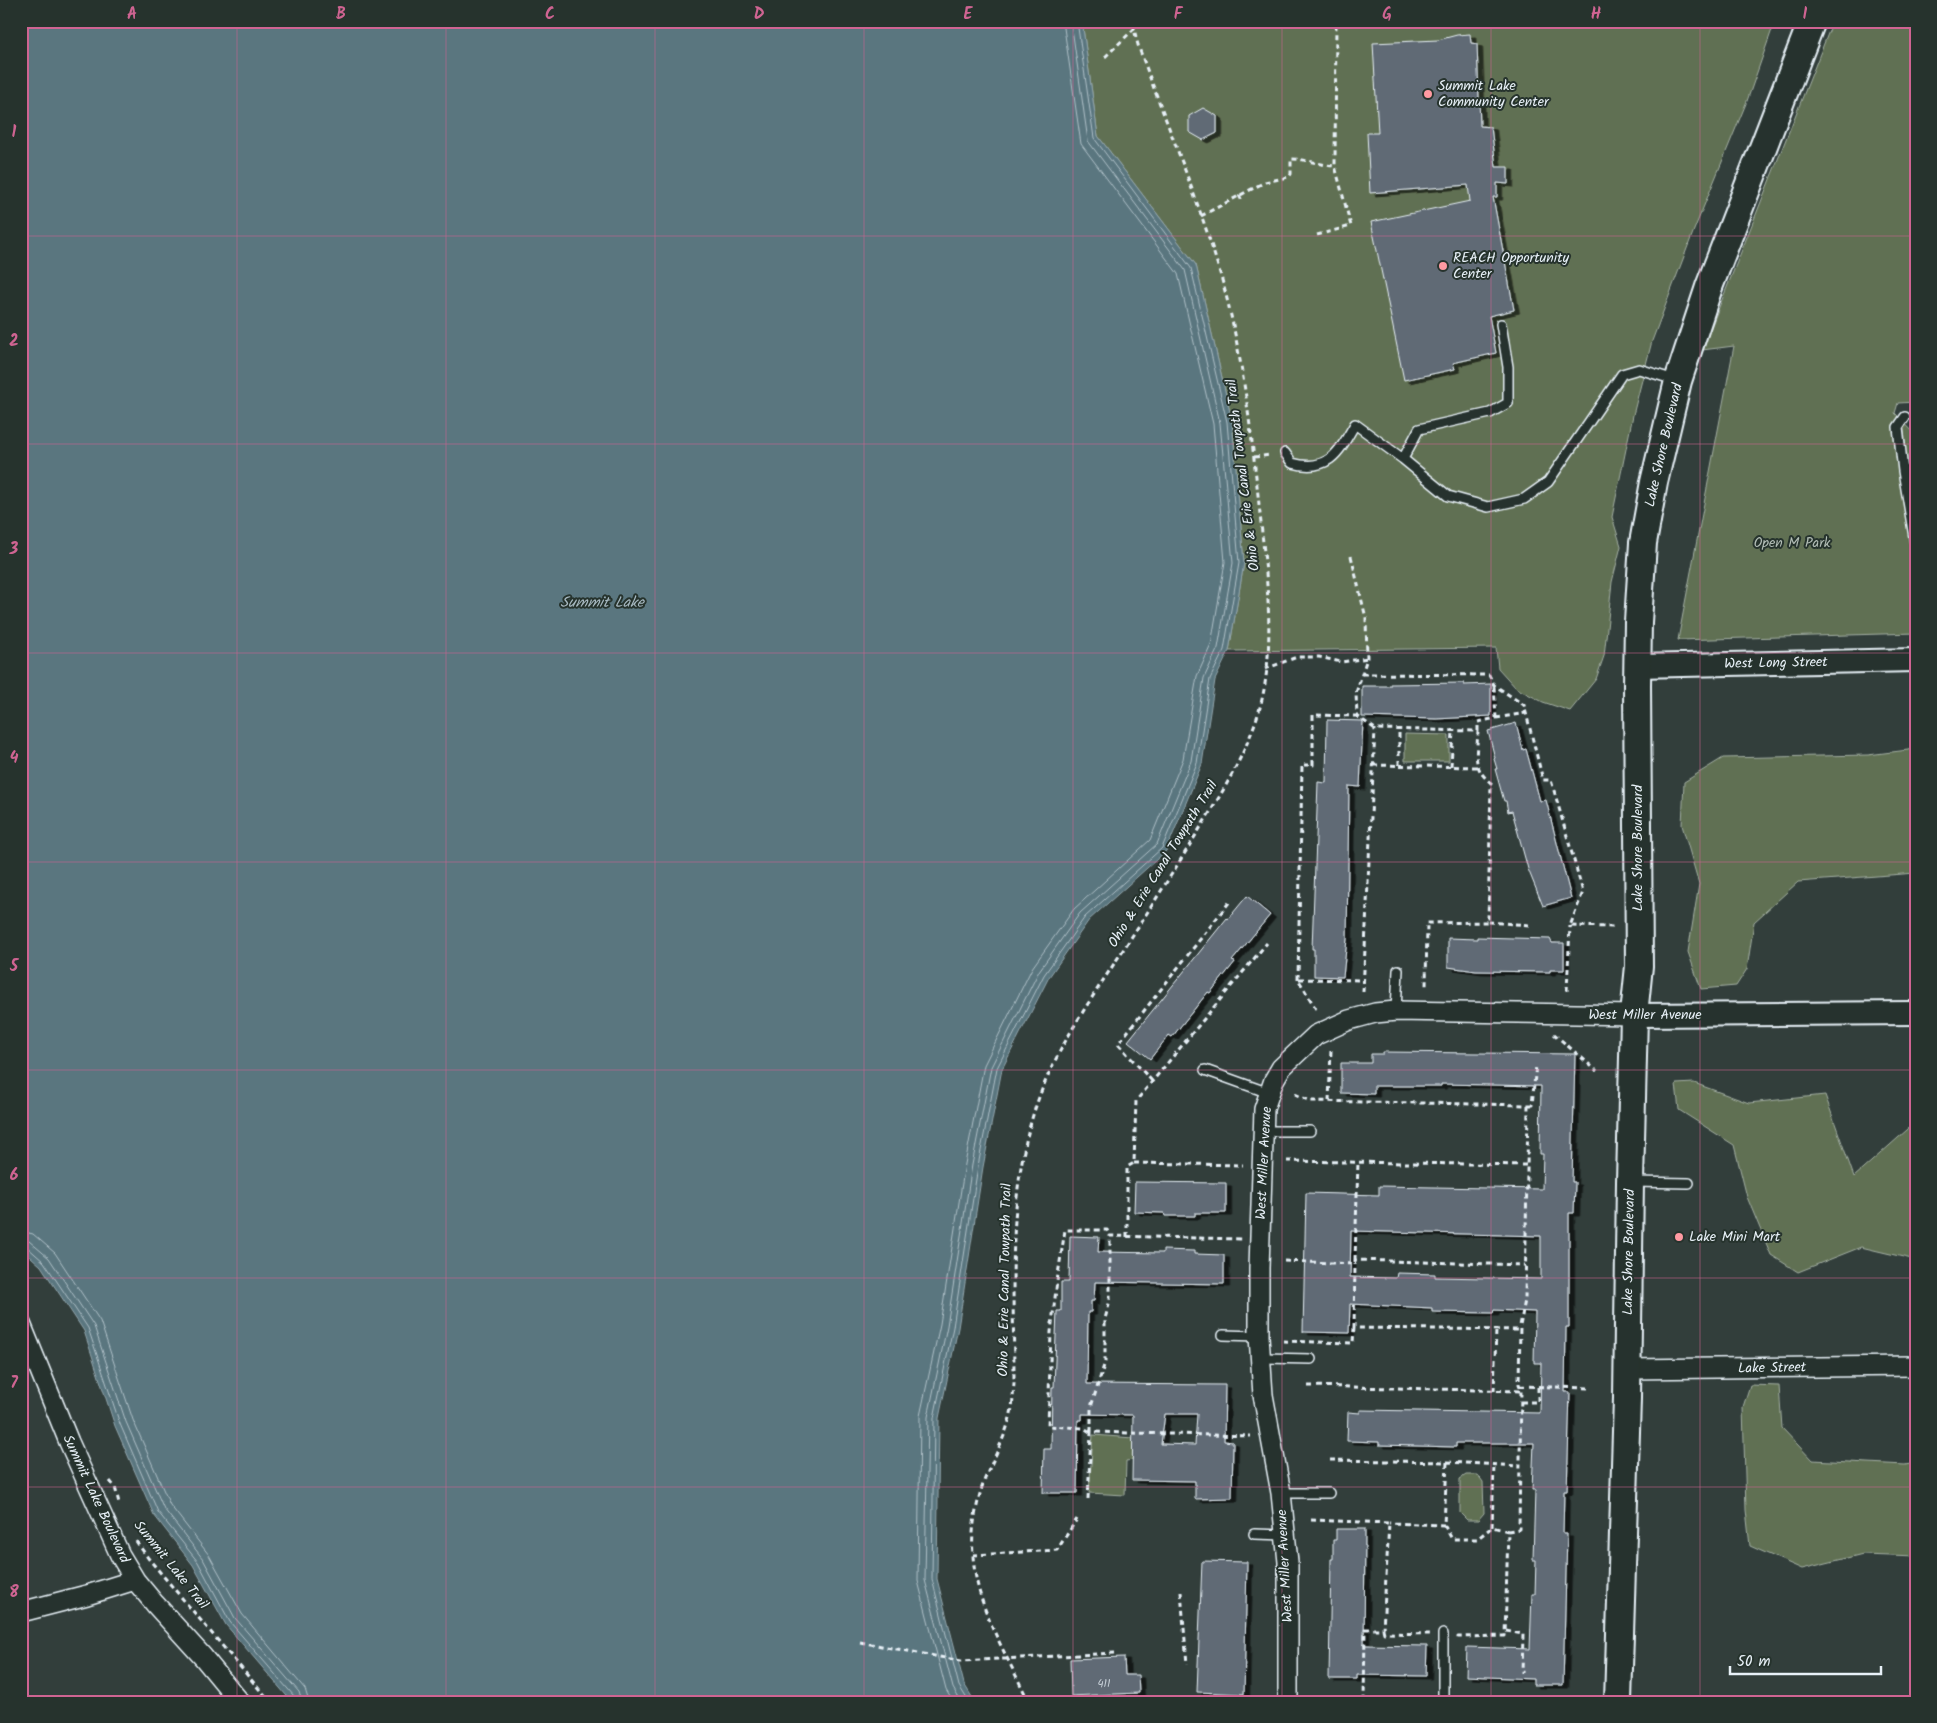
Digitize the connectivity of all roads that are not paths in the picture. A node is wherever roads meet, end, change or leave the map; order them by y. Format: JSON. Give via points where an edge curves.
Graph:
{"nodes":[{"id":1,"x":1812,"y":21,"type":"edge"},
{"id":2,"x":1501,"y":324,"type":"dead end"},
{"id":3,"x":1678,"y":381,"type":"junction"},
{"id":4,"x":1905,"y":417,"type":"dead end"},
{"id":5,"x":1285,"y":453,"type":"dead end"},
{"id":6,"x":1404,"y":459,"type":"junction"},
{"id":7,"x":1916,"y":549,"type":"edge"},
{"id":8,"x":1916,"y":660,"type":"edge"},
{"id":9,"x":1637,"y":666,"type":"junction"},
{"id":10,"x":1398,"y":970,"type":"dead end"},
{"id":11,"x":1396,"y":1011,"type":"junction"},
{"id":12,"x":1916,"y":1013,"type":"edge"},
{"id":13,"x":1634,"y":1015,"type":"junction"},
{"id":14,"x":1205,"y":1070,"type":"dead end"},
{"id":15,"x":1269,"y":1093,"type":"junction"},
{"id":16,"x":1263,"y":1131,"type":"junction"},
{"id":17,"x":1310,"y":1131,"type":"dead end"},
{"id":18,"x":1630,"y":1182,"type":"junction"},
{"id":19,"x":1689,"y":1183,"type":"dead end"},
{"id":20,"x":25,"y":1328,"type":"edge"},
{"id":21,"x":1223,"y":1335,"type":"dead end"},
{"id":22,"x":1259,"y":1336,"type":"junction"},
{"id":23,"x":1261,"y":1358,"type":"junction"},
{"id":24,"x":1311,"y":1359,"type":"dead end"},
{"id":25,"x":1916,"y":1366,"type":"edge"},
{"id":26,"x":1627,"y":1369,"type":"junction"},
{"id":27,"x":1281,"y":1493,"type":"junction"},
{"id":28,"x":1329,"y":1493,"type":"dead end"},
{"id":29,"x":1254,"y":1534,"type":"dead end"},
{"id":30,"x":1285,"y":1535,"type":"junction"},
{"id":31,"x":135,"y":1580,"type":"junction"},
{"id":32,"x":21,"y":1612,"type":"edge"},
{"id":33,"x":1443,"y":1634,"type":"dead end"},
{"id":34,"x":240,"y":1702,"type":"edge"},
{"id":35,"x":1288,"y":1702,"type":"edge"},
{"id":36,"x":1443,"y":1702,"type":"edge"},
{"id":37,"x":1618,"y":1702,"type":"edge"}],
"edges":[{"from":1,"to":3,"type":"main road","name":"Lake Shore Boulevard","via":[[1709,287]]},
{"from":2,"to":6,"type":"lane","via":[[1508,367],[1508,402],[1490,413],[1419,429]]},
{"from":3,"to":6,"type":"lane","via":[[1639,369],[1622,374],[1548,482],[1524,499],[1488,506],[1448,496]]},
{"from":3,"to":9,"type":"main road","name":"Lake Shore Boulevard","via":[[1643,543]]},
{"from":4,"to":7,"type":"lane","via":[[1898,428]]},
{"from":5,"to":6,"type":"lane","via":[[1292,463],[1317,466],[1331,459],[1355,424]]},
{"from":8,"to":9,"type":"street","name":"West Long Street"},
{"from":9,"to":13,"type":"main road","name":"Lake Shore Boulevard","via":[[1639,908]]},
{"from":10,"to":11,"type":"lane"},
{"from":11,"to":13,"type":"street","name":"West Miller Avenue"},
{"from":11,"to":15,"type":"street","name":"West Miller Avenue","via":[[1350,1020],[1316,1035],[1281,1068]]},
{"from":12,"to":13,"type":"street","name":"West Miller Avenue"},
{"from":13,"to":18,"type":"main road","name":"Lake Shore Boulevard"},
{"from":14,"to":15,"type":"lane"},
{"from":15,"to":16,"type":"street","name":"West Miller Avenue"},
{"from":16,"to":17,"type":"lane"},
{"from":16,"to":22,"type":"street","name":"West Miller Avenue"},
{"from":18,"to":19,"type":"lane"},
{"from":18,"to":26,"type":"main road","name":"Lake Shore Boulevard"},
{"from":20,"to":31,"type":"street","name":"Summit Lake Boulevard","via":[[69,1442],[107,1529]]},
{"from":21,"to":22,"type":"lane"},
{"from":22,"to":23,"type":"street","name":"West Miller Avenue"},
{"from":23,"to":24,"type":"lane"},
{"from":23,"to":27,"type":"street","name":"West Miller Avenue","via":[[1263,1396]]},
{"from":25,"to":26,"type":"street","name":"Lake Street"},
{"from":26,"to":37,"type":"main road","name":"Lake Shore Boulevard"},
{"from":27,"to":28,"type":"lane"},
{"from":27,"to":30,"type":"street","name":"West Miller Avenue"},
{"from":29,"to":30,"type":"lane"},
{"from":30,"to":35,"type":"street","name":"West Miller Avenue","via":[[1288,1562]]},
{"from":31,"to":32,"type":"street"},
{"from":31,"to":34,"type":"street","name":"Summit Lake Boulevard"},
{"from":33,"to":36,"type":"lane"}]}
